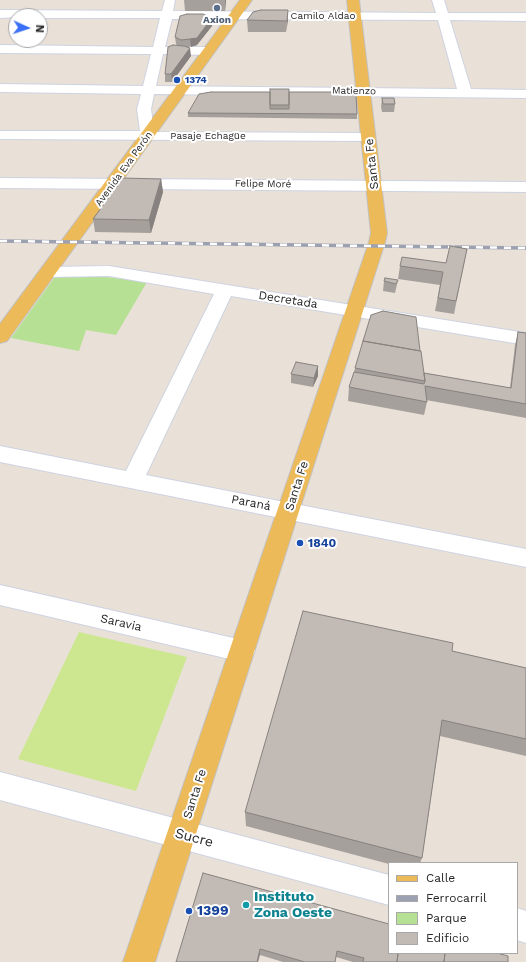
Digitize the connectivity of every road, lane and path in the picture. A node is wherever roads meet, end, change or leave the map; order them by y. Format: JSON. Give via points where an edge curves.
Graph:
{"nodes":[{"id":1,"x":171,"y":0,"type":"edge"},
{"id":2,"x":246,"y":0,"type":"edge"},
{"id":3,"x":353,"y":0,"type":"edge"},
{"id":4,"x":438,"y":0,"type":"edge"},
{"id":5,"x":0,"y":14,"type":"edge"},
{"id":6,"x":167,"y":15,"type":"junction"},
{"id":7,"x":235,"y":15,"type":"junction"},
{"id":8,"x":355,"y":16,"type":"junction"},
{"id":9,"x":443,"y":17,"type":"junction"},
{"id":10,"x":526,"y":17,"type":"edge"},
{"id":11,"x":0,"y":49,"type":"edge"},
{"id":12,"x":158,"y":51,"type":"junction"},
{"id":13,"x":209,"y":51,"type":"junction"},
{"id":14,"x":0,"y":88,"type":"edge"},
{"id":15,"x":149,"y":89,"type":"junction"},
{"id":16,"x":182,"y":89,"type":"junction"},
{"id":17,"x":363,"y":92,"type":"junction"},
{"id":18,"x":465,"y":93,"type":"junction"},
{"id":19,"x":526,"y":94,"type":"edge"},
{"id":20,"x":0,"y":135,"type":"edge"},
{"id":21,"x":148,"y":136,"type":"junction"},
{"id":22,"x":368,"y":137,"type":"junction"},
{"id":23,"x":0,"y":183,"type":"edge"},
{"id":24,"x":114,"y":183,"type":"junction"},
{"id":25,"x":374,"y":186,"type":"junction"},
{"id":26,"x":526,"y":187,"type":"edge"},
{"id":27,"x":48,"y":272,"type":"junction"},
{"id":28,"x":225,"y":290,"type":"junction"},
{"id":29,"x":355,"y":311,"type":"junction"},
{"id":30,"x":0,"y":337,"type":"edge"},
{"id":31,"x":526,"y":339,"type":"edge"},
{"id":32,"x":0,"y":454,"type":"edge"},
{"id":33,"x":132,"y":480,"type":"junction"},
{"id":34,"x":289,"y":511,"type":"junction"},
{"id":35,"x":526,"y":558,"type":"edge"},
{"id":36,"x":0,"y":595,"type":"edge"},
{"id":37,"x":242,"y":651,"type":"junction"},
{"id":38,"x":0,"y":786,"type":"edge"},
{"id":39,"x":181,"y":835,"type":"junction"},
{"id":40,"x":388,"y":890,"type":"edge"},
{"id":41,"x":139,"y":962,"type":"edge"}],
"edges":[{"from":1,"to":6,"type":"street"},
{"from":2,"to":7,"type":"main road","name":"Avenida Eva Perón"},
{"from":3,"to":8,"type":"main road","name":"Santa Fe"},
{"from":4,"to":9,"type":"street"},
{"from":5,"to":6,"type":"street","name":"Camilo Aldao"},
{"from":6,"to":7,"type":"street","name":"Camilo Aldao"},
{"from":6,"to":12,"type":"street"},
{"from":7,"to":8,"type":"street","name":"Camilo Aldao"},
{"from":7,"to":13,"type":"main road","name":"Avenida Eva Perón"},
{"from":8,"to":9,"type":"street","name":"Camilo Aldao"},
{"from":8,"to":17,"type":"main road","name":"Santa Fe"},
{"from":9,"to":10,"type":"street","name":"Camilo Aldao"},
{"from":9,"to":18,"type":"street"},
{"from":11,"to":12,"type":"street"},
{"from":12,"to":13,"type":"street"},
{"from":12,"to":15,"type":"street"},
{"from":13,"to":16,"type":"main road","name":"Avenida Eva Perón"},
{"from":14,"to":15,"type":"street","name":"Matienzo"},
{"from":15,"to":16,"type":"street","name":"Matienzo"},
{"from":15,"to":21,"type":"street","via":[[144,108]]},
{"from":16,"to":17,"type":"street","name":"Matienzo"},
{"from":16,"to":21,"type":"main road","name":"Avenida Eva Perón"},
{"from":17,"to":18,"type":"street","name":"Matienzo"},
{"from":17,"to":22,"type":"main road","name":"Santa Fe"},
{"from":18,"to":19,"type":"street","name":"Matienzo"},
{"from":20,"to":21,"type":"street","name":"Pasaje Echagüe"},
{"from":21,"to":22,"type":"street","name":"Pasaje Echagüe"},
{"from":21,"to":24,"type":"main road","name":"Avenida Eva Perón"},
{"from":22,"to":25,"type":"main road","name":"Santa Fe"},
{"from":23,"to":24,"type":"street","name":"Felipe Moré"},
{"from":24,"to":25,"type":"street","name":"Felipe Moré"},
{"from":24,"to":27,"type":"main road","name":"Avenida Eva Perón"},
{"from":25,"to":26,"type":"street","name":"Felipe Moré"},
{"from":25,"to":29,"type":"main road","name":"Santa Fe","via":[[379,233]]},
{"from":27,"to":28,"type":"street","name":"Decretada","via":[[109,271]]},
{"from":27,"to":30,"type":"main road","name":"Avenida Eva Perón"},
{"from":28,"to":29,"type":"street","name":"Decretada"},
{"from":28,"to":33,"type":"street"},
{"from":29,"to":31,"type":"street","name":"Decretada"},
{"from":29,"to":34,"type":"main road","name":"Santa Fe"},
{"from":32,"to":33,"type":"street","name":"Paraná"},
{"from":33,"to":34,"type":"street","name":"Paraná"},
{"from":34,"to":35,"type":"street","name":"Paraná"},
{"from":34,"to":37,"type":"main road","name":"Santa Fe"},
{"from":36,"to":37,"type":"street","name":"Saravia"},
{"from":37,"to":39,"type":"main road","name":"Santa Fe"},
{"from":38,"to":39,"type":"street","name":"Sucre"},
{"from":39,"to":40,"type":"street","name":"Sucre"},
{"from":39,"to":41,"type":"main road","name":"Santa Fe"}]}
